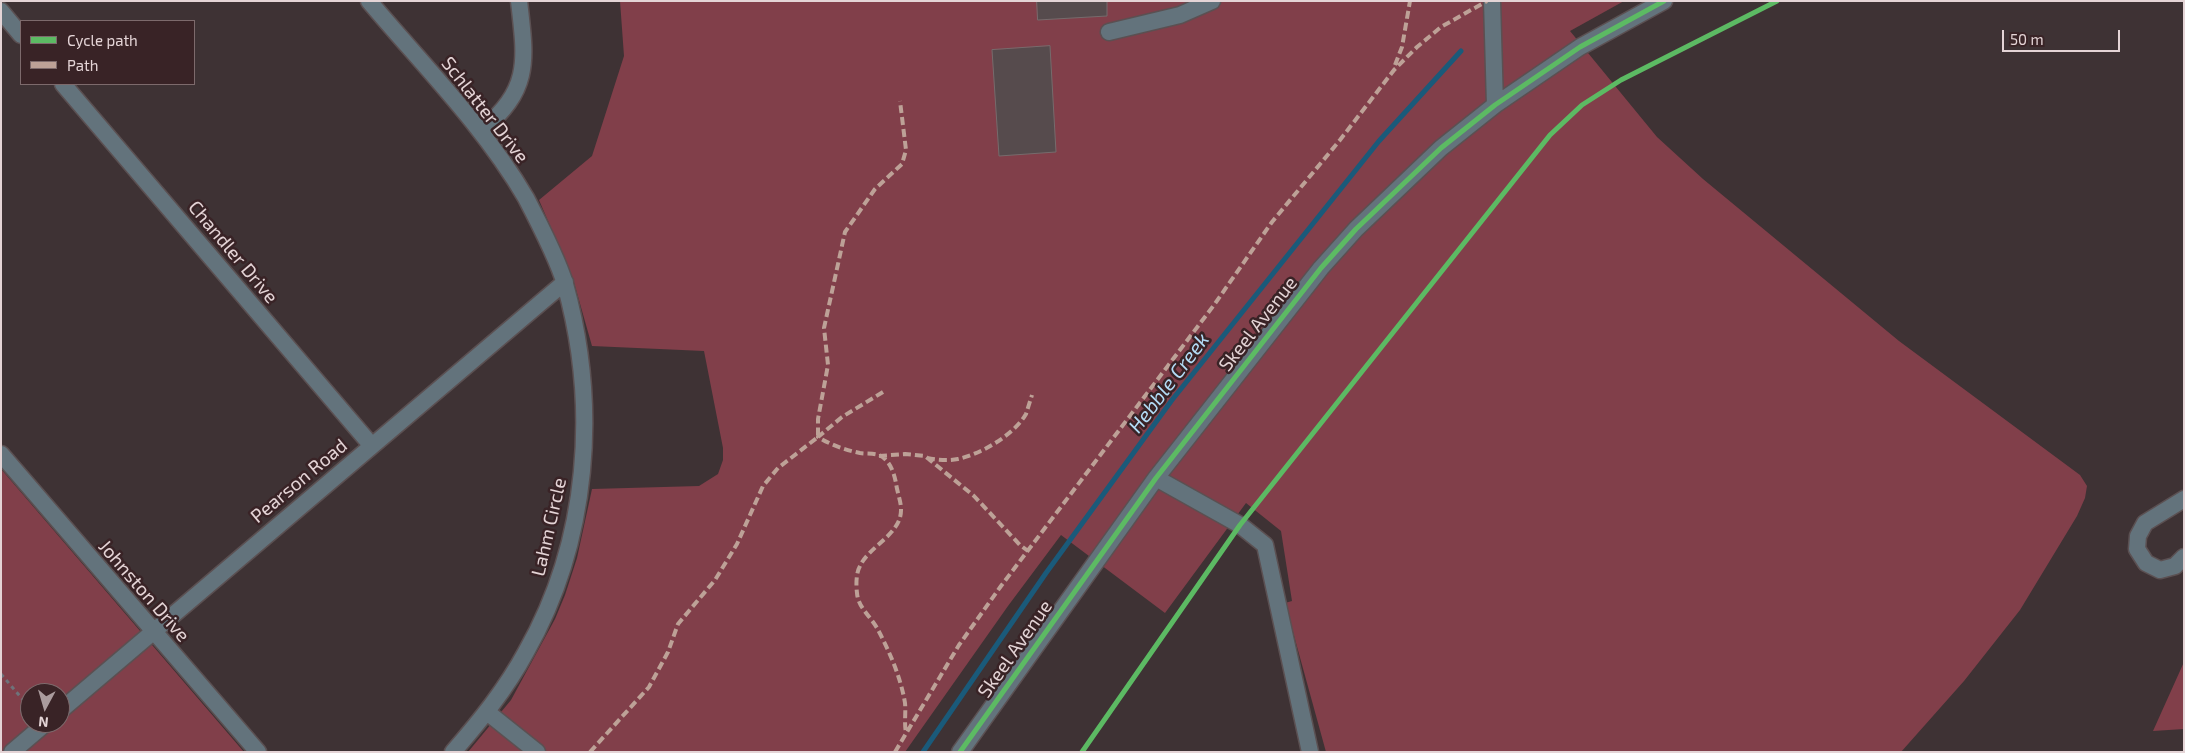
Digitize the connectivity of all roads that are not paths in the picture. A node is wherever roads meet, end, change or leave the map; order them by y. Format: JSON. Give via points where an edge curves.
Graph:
{"nodes":[{"id":1,"x":369,"y":1,"type":"edge"},
{"id":2,"x":518,"y":1,"type":"edge"},
{"id":3,"x":1212,"y":1,"type":"edge"},
{"id":4,"x":1492,"y":1,"type":"edge"},
{"id":5,"x":1664,"y":1,"type":"edge"},
{"id":6,"x":1,"y":12,"type":"edge"},
{"id":7,"x":1109,"y":32,"type":"dead end"},
{"id":8,"x":20,"y":34,"type":"edge"},
{"id":9,"x":64,"y":85,"type":"edge"},
{"id":10,"x":1495,"y":104,"type":"junction"},
{"id":11,"x":481,"y":131,"type":"junction"},
{"id":12,"x":565,"y":282,"type":"junction"},
{"id":13,"x":372,"y":446,"type":"junction"},
{"id":14,"x":1,"y":454,"type":"edge"},
{"id":15,"x":1156,"y":478,"type":"junction"},
{"id":16,"x":2184,"y":500,"type":"edge"},
{"id":17,"x":2184,"y":557,"type":"edge"},
{"id":18,"x":153,"y":632,"type":"junction"},
{"id":19,"x":70,"y":703,"type":"edge"},
{"id":20,"x":487,"y":712,"type":"junction"},
{"id":21,"x":34,"y":733,"type":"edge"},
{"id":22,"x":12,"y":752,"type":"edge"},
{"id":23,"x":258,"y":752,"type":"edge"},
{"id":24,"x":453,"y":752,"type":"edge"},
{"id":25,"x":537,"y":752,"type":"edge"},
{"id":26,"x":960,"y":752,"type":"edge"},
{"id":27,"x":1310,"y":752,"type":"edge"}],
"edges":[{"from":1,"to":11,"type":"street","name":"Schlatter Drive"},
{"from":2,"to":11,"type":"street","via":[[524,50],[522,74],[504,110]]},
{"from":3,"to":7,"type":"street","via":[[1180,15]]},
{"from":4,"to":10,"type":"street"},
{"from":5,"to":10,"type":"street","name":"Skeel Avenue","via":[[1580,46]]},
{"from":6,"to":8,"type":"street"},
{"from":9,"to":13,"type":"street","name":"Chandler Drive"},
{"from":10,"to":15,"type":"street","name":"Skeel Avenue","via":[[1441,148],[1356,229],[1321,268]]},
{"from":11,"to":12,"type":"street","name":"Schlatter Drive","via":[[526,199]]},
{"from":12,"to":13,"type":"street","name":"Pearson Road"},
{"from":12,"to":20,"type":"street","name":"Lahm Circle","via":[[579,350],[585,422],[574,524],[560,575],[541,623],[511,678]]},
{"from":13,"to":18,"type":"street","name":"Pearson Road"},
{"from":14,"to":18,"type":"street","name":"Johnston Drive"},
{"from":15,"to":26,"type":"street","name":"Skeel Avenue"},
{"from":15,"to":27,"type":"street","via":[[1240,525],[1265,544]]},
{"from":16,"to":17,"type":"street","via":[[2145,523],[2138,536],[2137,549],[2146,563],[2160,570],[2175,566]]},
{"from":18,"to":19,"type":"street","name":"Pearson Road"},
{"from":18,"to":23,"type":"street","name":"Johnston Drive"},
{"from":20,"to":24,"type":"street","name":"Lahm Circle"},
{"from":20,"to":25,"type":"street"},
{"from":21,"to":22,"type":"street"}]}
